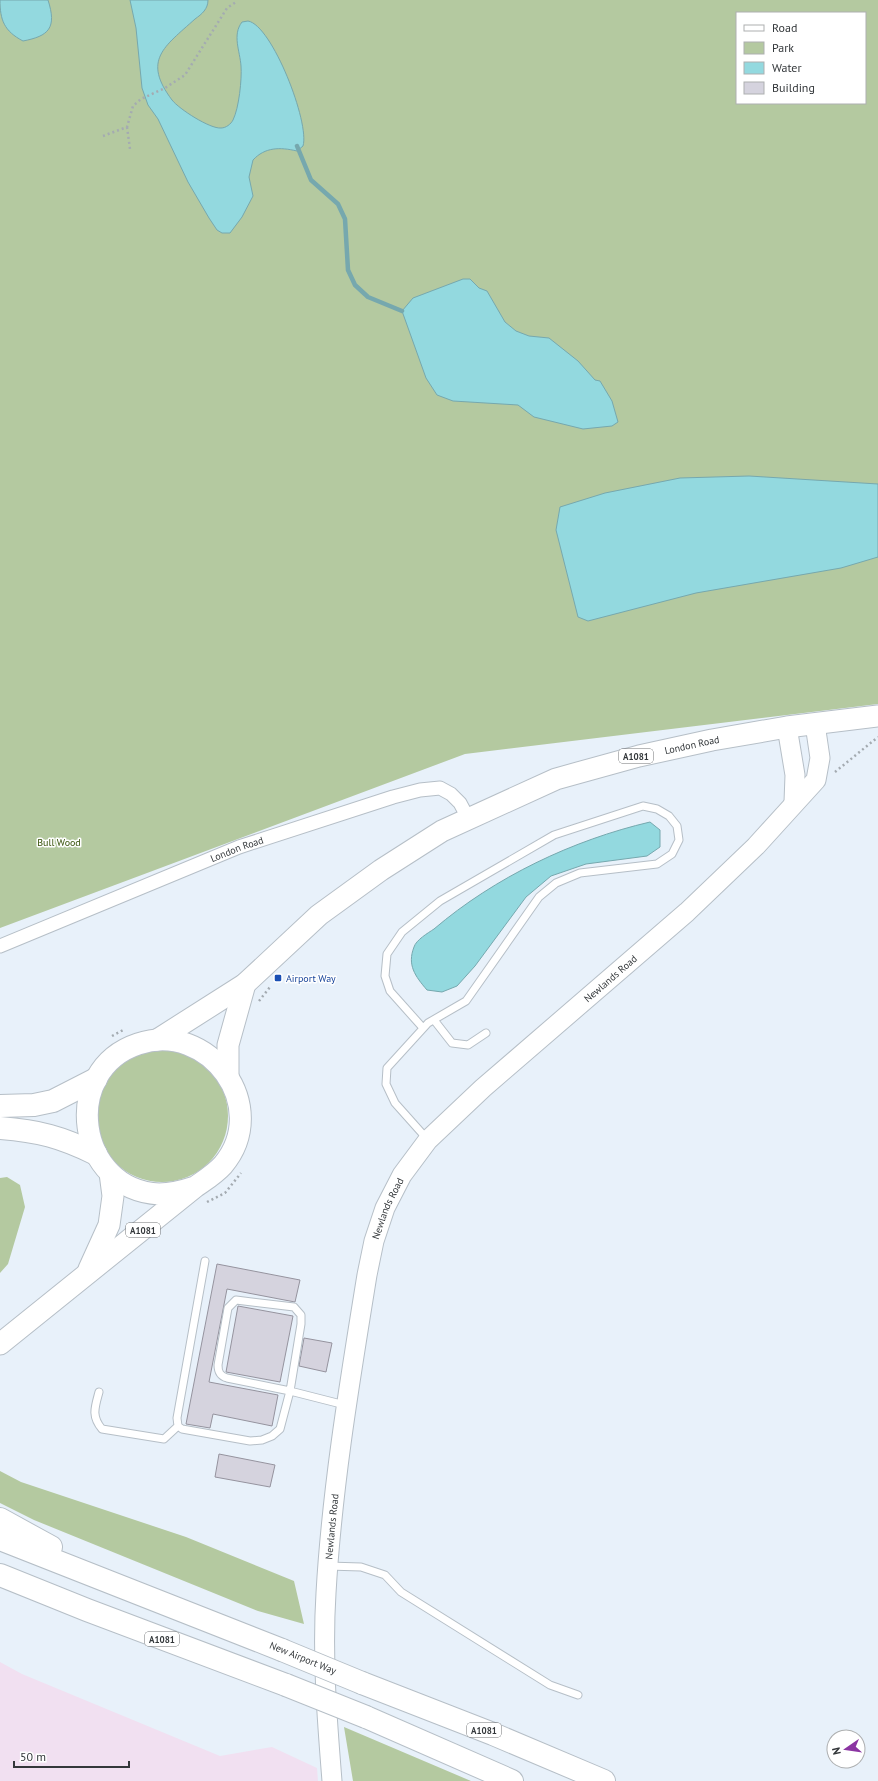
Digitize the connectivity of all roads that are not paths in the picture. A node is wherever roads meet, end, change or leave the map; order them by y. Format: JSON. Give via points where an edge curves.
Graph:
{"nodes":[{"id":1,"x":878,"y":716,"type":"edge"},
{"id":2,"x":815,"y":724,"type":"junction"},
{"id":3,"x":787,"y":727,"type":"junction"},
{"id":4,"x":794,"y":802,"type":"junction"},
{"id":5,"x":468,"y":818,"type":"junction"},
{"id":6,"x":0,"y":946,"type":"edge"},
{"id":7,"x":245,"y":984,"type":"junction"},
{"id":8,"x":434,"y":1020,"type":"junction"},
{"id":9,"x":424,"y":1028,"type":"junction"},
{"id":10,"x":486,"y":1033,"type":"dead end"},
{"id":11,"x":157,"y":1040,"type":"junction"},
{"id":12,"x":228,"y":1075,"type":"junction"},
{"id":13,"x":96,"y":1079,"type":"junction"},
{"id":14,"x":0,"y":1106,"type":"edge"},
{"id":15,"x":0,"y":1128,"type":"edge"},
{"id":16,"x":428,"y":1140,"type":"junction"},
{"id":17,"x":96,"y":1154,"type":"junction"},
{"id":18,"x":110,"y":1173,"type":"junction"},
{"id":19,"x":195,"y":1187,"type":"junction"},
{"id":20,"x":205,"y":1262,"type":"dead end"},
{"id":21,"x":89,"y":1271,"type":"junction"},
{"id":22,"x":0,"y":1344,"type":"edge"},
{"id":23,"x":290,"y":1391,"type":"junction"},
{"id":24,"x":99,"y":1392,"type":"dead end"},
{"id":25,"x":348,"y":1406,"type":"junction"},
{"id":26,"x":178,"y":1426,"type":"junction"},
{"id":27,"x":0,"y":1519,"type":"edge"},
{"id":28,"x":0,"y":1539,"type":"edge"},
{"id":29,"x":328,"y":1566,"type":"junction"},
{"id":30,"x":0,"y":1575,"type":"edge"},
{"id":31,"x":135,"y":1592,"type":"junction"},
{"id":32,"x":578,"y":1695,"type":"dead end"},
{"id":33,"x":332,"y":1781,"type":"edge"},
{"id":34,"x":512,"y":1781,"type":"edge"},
{"id":35,"x":604,"y":1781,"type":"edge"}],
"edges":[{"from":1,"to":2,"type":"main road","name":"London Road","number":"A1081"},
{"from":2,"to":3,"type":"main road","name":"London Road","number":"A1081"},
{"from":2,"to":4,"type":"street","name":"Newlands Road","via":[[820,758],[816,780]]},
{"from":3,"to":4,"type":"street","via":[[795,775]]},
{"from":3,"to":5,"type":"main road","name":"London Road","number":"A1081","via":[[599,766],[556,779]]},
{"from":4,"to":16,"type":"street","name":"Newlands Road","via":[[756,846],[687,912],[483,1088]]},
{"from":5,"to":6,"type":"street","name":"London Road","via":[[460,803],[440,788],[394,797],[239,847]]},
{"from":5,"to":7,"type":"main road","name":"London Road","number":"A1081","via":[[442,831],[349,892],[319,915]]},
{"from":7,"to":11,"type":"main road","name":"London Road","number":"A1081"},
{"from":7,"to":12,"type":"main road","via":[[228,1045]]},
{"from":8,"to":9,"type":"lane"},
{"from":8,"to":9,"type":"lane","via":[[466,1001],[540,897],[556,884],[580,873],[657,864],[672,854],[679,840],[677,826],[669,816],[657,809],[643,806],[554,835],[440,902],[402,932],[387,954],[385,976],[390,991]]},
{"from":8,"to":10,"type":"lane","via":[[452,1043],[468,1045]]},
{"from":9,"to":16,"type":"lane","via":[[387,1068],[386,1084],[395,1103]]},
{"from":11,"to":12,"type":"main road","via":[[178,1041],[197,1048],[214,1060]]},
{"from":11,"to":13,"type":"main road","via":[[139,1044],[122,1052],[107,1064]]},
{"from":12,"to":19,"type":"main road","via":[[236,1092],[240,1111],[239,1130],[234,1148],[224,1164],[211,1177]]},
{"from":13,"to":14,"type":"highway","via":[[53,1101],[34,1105]]},
{"from":13,"to":17,"type":"main road","via":[[88,1104],[87,1129]]},
{"from":15,"to":17,"type":"highway","via":[[47,1134]]},
{"from":16,"to":25,"type":"street","name":"Newlands Road","via":[[402,1175],[385,1208],[374,1241]]},
{"from":17,"to":18,"type":"main road"},
{"from":18,"to":19,"type":"main road","via":[[125,1184],[159,1194]]},
{"from":18,"to":21,"type":"main road","number":"A1081","via":[[113,1196],[109,1225]]},
{"from":19,"to":21,"type":"main road","number":"A1081"},
{"from":20,"to":26,"type":"lane","via":[[177,1418]]},
{"from":21,"to":22,"type":"main road","number":"A1081"},
{"from":23,"to":23,"type":"lane","via":[[226,1378],[218,1372],[228,1308],[236,1300],[294,1307],[301,1315]]},
{"from":23,"to":25,"type":"lane"},
{"from":23,"to":26,"type":"lane","via":[[280,1429],[262,1440],[182,1429]]},
{"from":24,"to":26,"type":"lane","via":[[95,1408],[96,1421],[102,1429],[164,1439]]},
{"from":25,"to":29,"type":"street","name":"Newlands Road"},
{"from":27,"to":31,"type":"highway","number":"A1081"},
{"from":28,"to":31,"type":"highway","name":"New Airport Way","number":"A1081"},
{"from":29,"to":32,"type":"lane","via":[[361,1567],[385,1575],[402,1592],[544,1681]]},
{"from":29,"to":33,"type":"street","name":"Newlands Road","via":[[325,1643]]},
{"from":30,"to":34,"type":"highway","number":"A1081","bridge":true,"via":[[366,1717]]},
{"from":31,"to":35,"type":"highway","name":"New Airport Way","number":"A1081","bridge":true,"via":[[493,1734]]}]}
